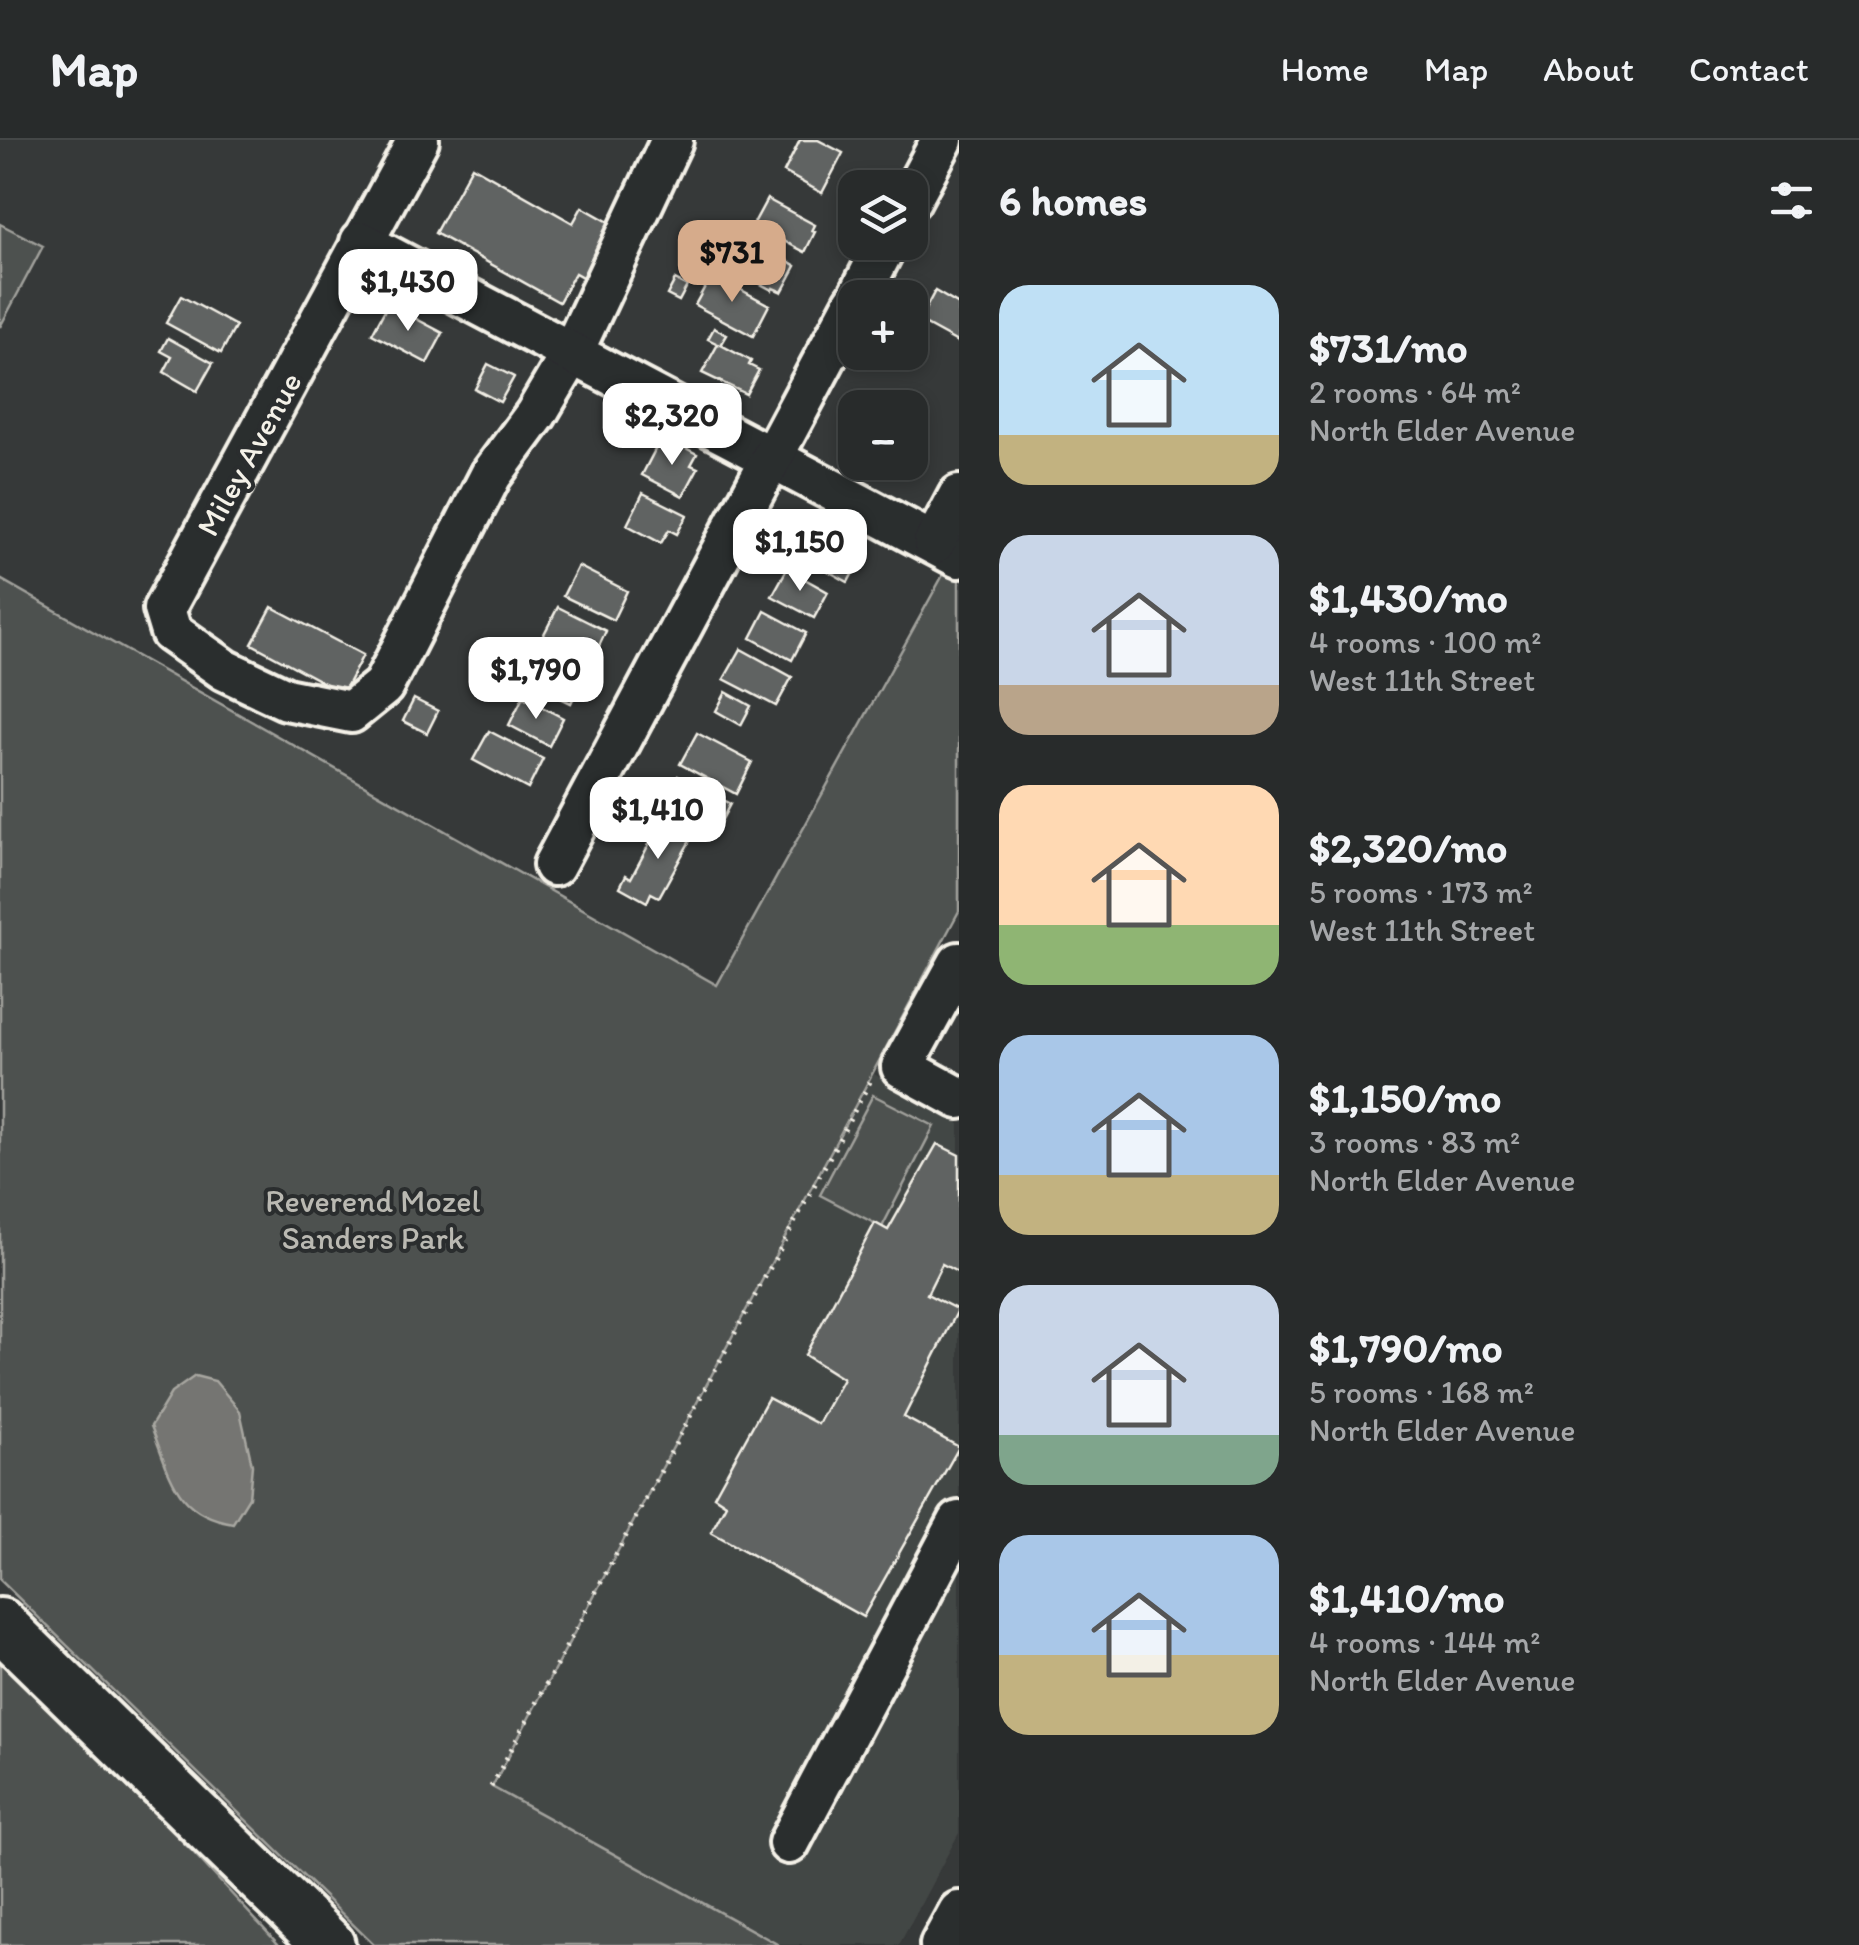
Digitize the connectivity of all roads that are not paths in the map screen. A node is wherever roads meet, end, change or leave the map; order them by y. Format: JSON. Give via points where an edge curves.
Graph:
{"nodes":[{"id":1,"x":418,"y":140,"type":"edge"},
{"id":2,"x":672,"y":140,"type":"edge"},
{"id":3,"x":942,"y":140,"type":"edge"},
{"id":4,"x":926,"y":170,"type":"edge"},
{"id":5,"x":361,"y":242,"type":"junction"},
{"id":6,"x":838,"y":333,"type":"edge"},
{"id":7,"x":571,"y":355,"type":"junction"},
{"id":8,"x":771,"y":458,"type":"junction"},
{"id":9,"x":959,"y":496,"type":"edge"},
{"id":10,"x":946,"y":550,"type":"edge"},
{"id":11,"x":554,"y":865,"type":"dead end"},
{"id":12,"x":959,"y":962,"type":"edge"},
{"id":13,"x":959,"y":1098,"type":"edge"},
{"id":14,"x":959,"y":1522,"type":"edge"},
{"id":15,"x":0,"y":1624,"type":"edge"},
{"id":16,"x":789,"y":1843,"type":"dead end"},
{"id":17,"x":959,"y":1912,"type":"edge"},
{"id":18,"x":329,"y":1945,"type":"edge"},
{"id":19,"x":941,"y":1945,"type":"edge"}],
"edges":[{"from":1,"to":5,"type":"street","name":"Miley Avenue"},
{"from":2,"to":7,"type":"street"},
{"from":3,"to":4,"type":"street"},
{"from":5,"to":7,"type":"street"},
{"from":5,"to":7,"type":"street","name":"Miley Avenue","via":[[164,608],[171,632],[225,670],[286,699],[351,712],[383,686],[490,475]]},
{"from":6,"to":8,"type":"street"},
{"from":7,"to":8,"type":"street"},
{"from":8,"to":10,"type":"street"},
{"from":8,"to":11,"type":"street"},
{"from":9,"to":10,"type":"street"},
{"from":12,"to":13,"type":"street","via":[[902,1067]]},
{"from":14,"to":16,"type":"street"},
{"from":15,"to":18,"type":"main road"},
{"from":17,"to":19,"type":"street"}]}
